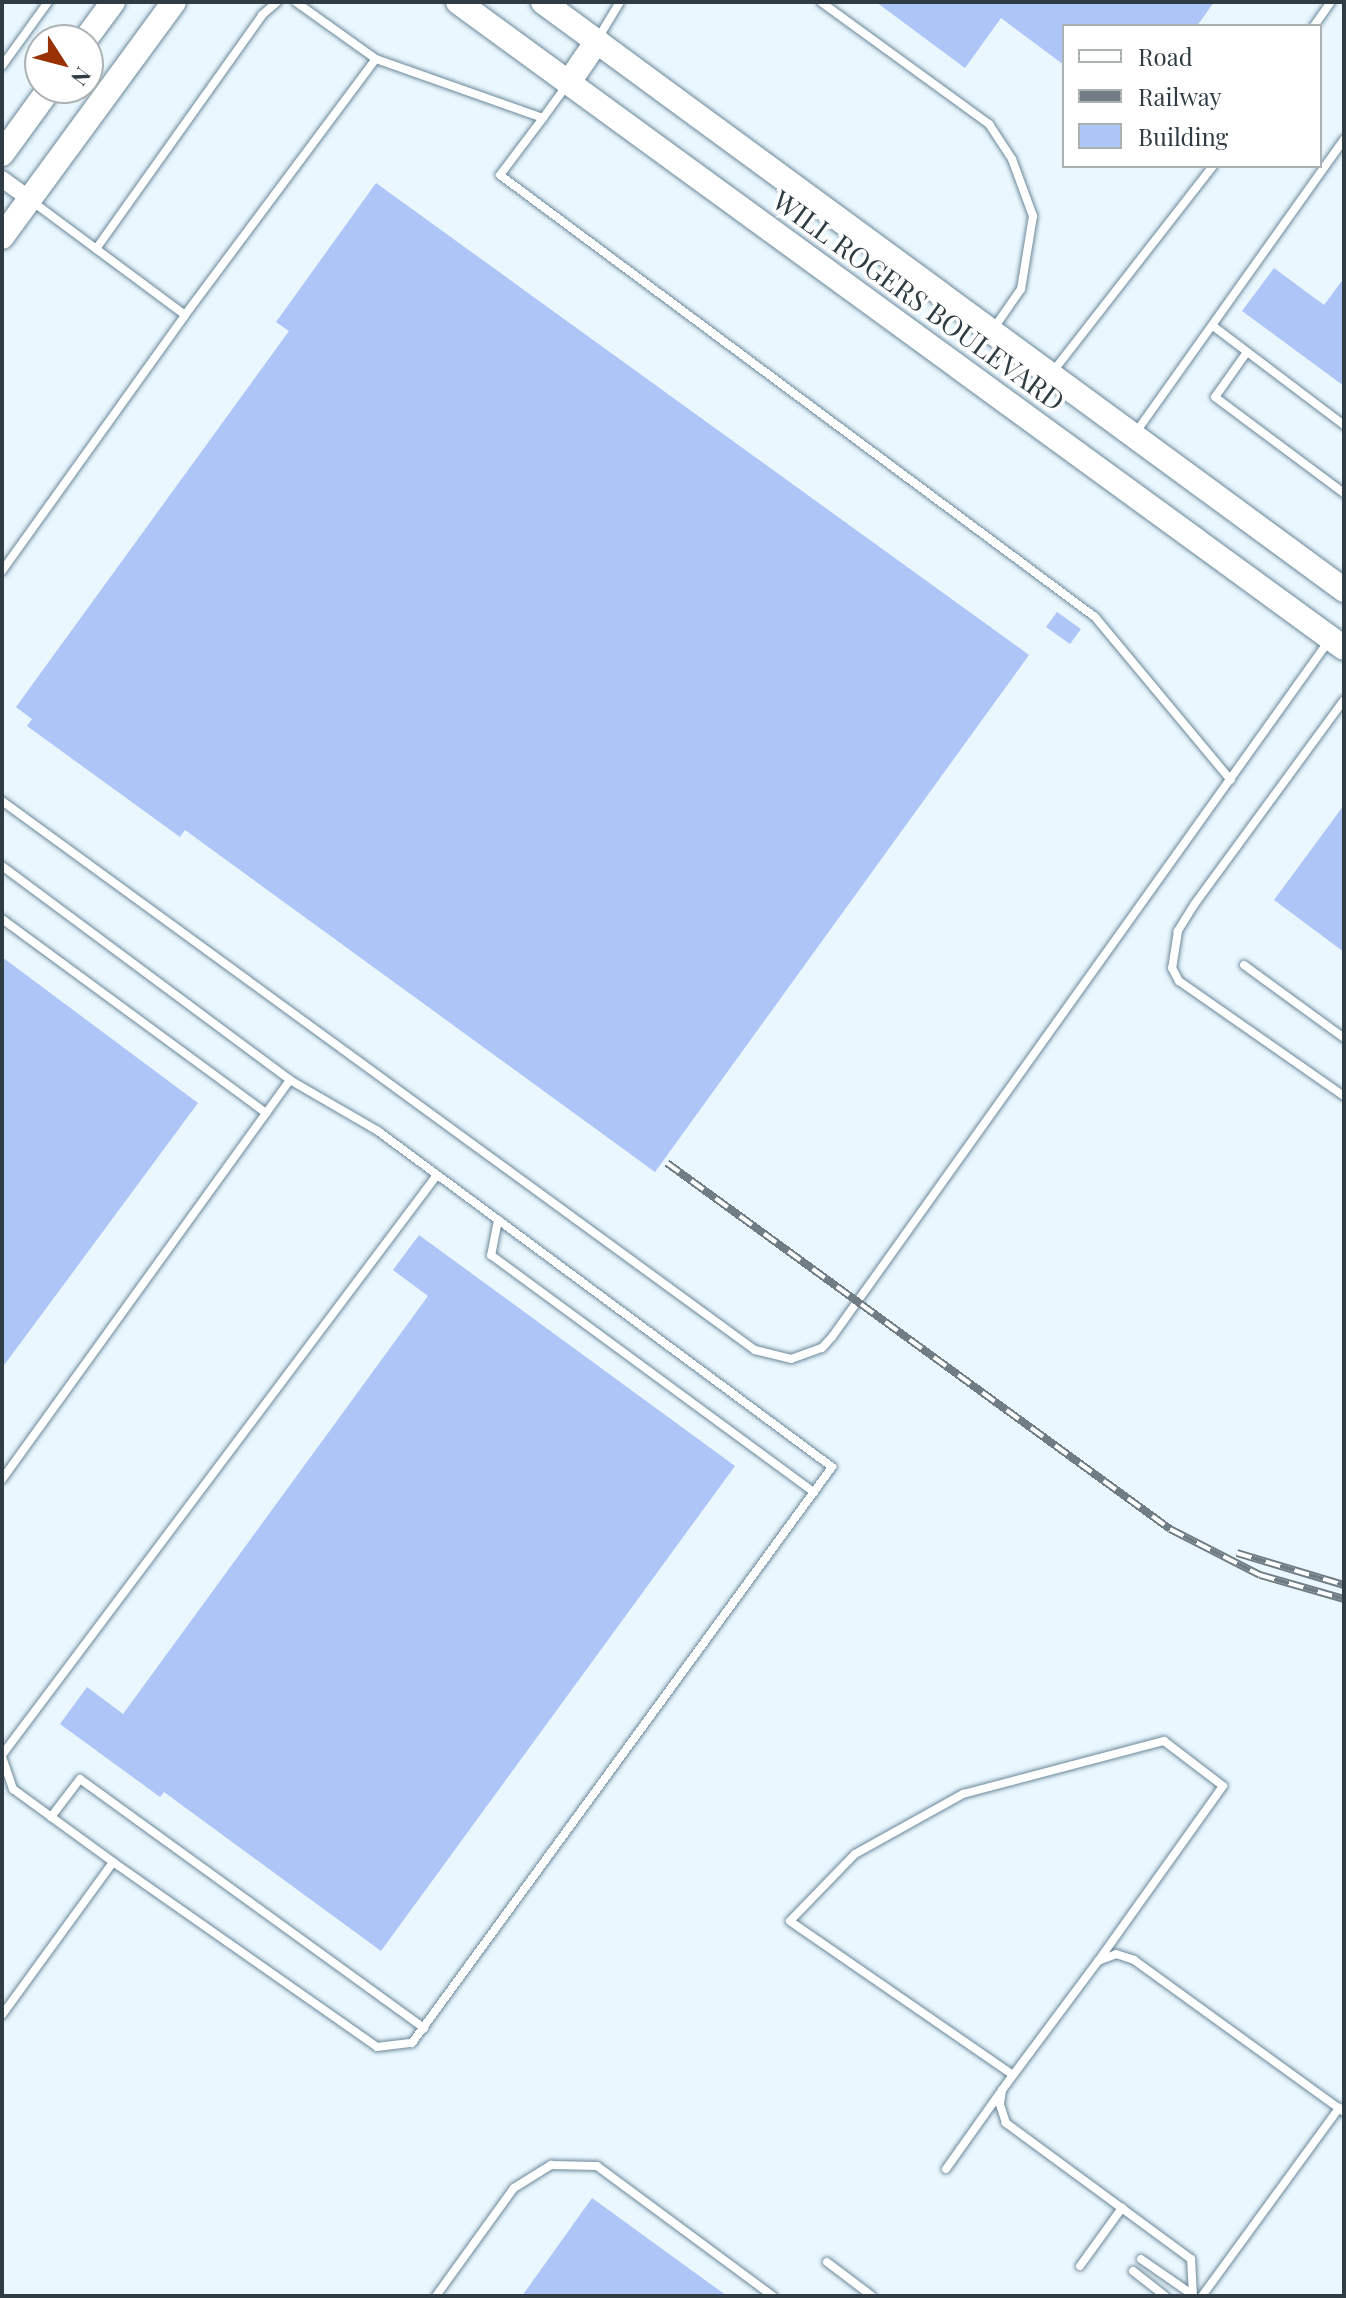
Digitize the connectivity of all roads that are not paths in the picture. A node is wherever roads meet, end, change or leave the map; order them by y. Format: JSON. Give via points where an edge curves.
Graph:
{"nodes":[{"id":1,"x":48,"y":2,"type":"edge"},
{"id":2,"x":113,"y":2,"type":"edge"},
{"id":3,"x":174,"y":2,"type":"edge"},
{"id":4,"x":277,"y":2,"type":"edge"},
{"id":5,"x":296,"y":2,"type":"edge"},
{"id":6,"x":458,"y":2,"type":"edge"},
{"id":7,"x":543,"y":2,"type":"edge"},
{"id":8,"x":620,"y":2,"type":"edge"},
{"id":9,"x":821,"y":2,"type":"edge"},
{"id":10,"x":1331,"y":2,"type":"edge"},
{"id":11,"x":97,"y":24,"type":"edge"},
{"id":12,"x":1315,"y":24,"type":"edge"},
{"id":13,"x":597,"y":41,"type":"junction"},
{"id":14,"x":376,"y":59,"type":"junction"},
{"id":15,"x":2,"y":66,"type":"edge"},
{"id":16,"x":569,"y":82,"type":"junction"},
{"id":17,"x":38,"y":104,"type":"edge"},
{"id":18,"x":543,"y":118,"type":"junction"},
{"id":19,"x":1344,"y":139,"type":"edge"},
{"id":20,"x":2,"y":154,"type":"edge"},
{"id":21,"x":1211,"y":168,"type":"edge"},
{"id":22,"x":2,"y":179,"type":"edge"},
{"id":23,"x":30,"y":199,"type":"junction"},
{"id":24,"x":2,"y":237,"type":"edge"},
{"id":25,"x":96,"y":249,"type":"junction"},
{"id":26,"x":185,"y":315,"type":"junction"},
{"id":27,"x":1213,"y":326,"type":"junction"},
{"id":28,"x":992,"y":331,"type":"junction"},
{"id":29,"x":1247,"y":352,"type":"junction"},
{"id":30,"x":1050,"y":374,"type":"junction"},
{"id":31,"x":1344,"y":425,"type":"edge"},
{"id":32,"x":1133,"y":435,"type":"junction"},
{"id":33,"x":1344,"y":493,"type":"edge"},
{"id":34,"x":2,"y":571,"type":"edge"},
{"id":35,"x":1344,"y":590,"type":"edge"},
{"id":36,"x":1340,"y":636,"type":"edge"},
{"id":37,"x":1344,"y":700,"type":"edge"},
{"id":38,"x":1231,"y":780,"type":"junction"},
{"id":39,"x":2,"y":801,"type":"edge"},
{"id":40,"x":2,"y":866,"type":"edge"},
{"id":41,"x":2,"y":919,"type":"edge"},
{"id":42,"x":1244,"y":965,"type":"dead end"},
{"id":43,"x":1344,"y":1038,"type":"edge"},
{"id":44,"x":290,"y":1080,"type":"junction"},
{"id":45,"x":1344,"y":1096,"type":"edge"},
{"id":46,"x":266,"y":1113,"type":"junction"},
{"id":47,"x":437,"y":1175,"type":"junction"},
{"id":48,"x":498,"y":1220,"type":"junction"},
{"id":49,"x":2,"y":1479,"type":"edge"},
{"id":50,"x":814,"y":1492,"type":"junction"},
{"id":51,"x":2,"y":1756,"type":"edge"},
{"id":52,"x":51,"y":1817,"type":"junction"},
{"id":53,"x":113,"y":1862,"type":"junction"},
{"id":54,"x":1098,"y":1961,"type":"junction"},
{"id":55,"x":2,"y":2015,"type":"edge"},
{"id":56,"x":424,"y":2028,"type":"junction"},
{"id":57,"x":1013,"y":2075,"type":"junction"},
{"id":58,"x":1002,"y":2090,"type":"junction"},
{"id":59,"x":1341,"y":2110,"type":"edge"},
{"id":60,"x":946,"y":2169,"type":"dead end"},
{"id":61,"x":1122,"y":2208,"type":"junction"},
{"id":62,"x":1104,"y":2233,"type":"junction"},
{"id":63,"x":1113,"y":2238,"type":"dead end"},
{"id":64,"x":1096,"y":2245,"type":"junction"},
{"id":65,"x":1104,"y":2251,"type":"dead end"},
{"id":66,"x":1141,"y":2259,"type":"dead end"},
{"id":67,"x":827,"y":2262,"type":"dead end"},
{"id":68,"x":1080,"y":2266,"type":"dead end"},
{"id":69,"x":1133,"y":2271,"type":"dead end"},
{"id":70,"x":436,"y":2296,"type":"edge"},
{"id":71,"x":773,"y":2296,"type":"edge"},
{"id":72,"x":872,"y":2296,"type":"edge"},
{"id":73,"x":1165,"y":2296,"type":"edge"},
{"id":74,"x":1193,"y":2296,"type":"edge"},
{"id":75,"x":1202,"y":2296,"type":"edge"}],
"edges":[{"from":1,"to":15,"type":"lane"},
{"from":2,"to":11,"type":"main road"},
{"from":3,"to":23,"type":"main road"},
{"from":4,"to":25,"type":"lane","via":[[262,15]]},
{"from":5,"to":14,"type":"lane"},
{"from":6,"to":16,"type":"main road","name":"WILL ROGERS BOULEVARD"},
{"from":7,"to":13,"type":"main road","name":"WILL ROGERS BOULEVARD"},
{"from":8,"to":13,"type":"lane"},
{"from":9,"to":28,"type":"lane","via":[[989,124],[1012,159],[1033,216],[1021,289]]},
{"from":10,"to":12,"type":"lane"},
{"from":13,"to":16,"type":"main road"},
{"from":13,"to":28,"type":"main road","name":"WILL ROGERS BOULEVARD"},
{"from":14,"to":18,"type":"lane","via":[[515,113]]},
{"from":14,"to":26,"type":"lane"},
{"from":16,"to":18,"type":"lane"},
{"from":16,"to":36,"type":"main road","name":"WILL ROGERS BOULEVARD"},
{"from":17,"to":20,"type":"main road"},
{"from":18,"to":38,"type":"lane","via":[[500,175],[1095,617]]},
{"from":19,"to":27,"type":"lane"},
{"from":21,"to":30,"type":"lane"},
{"from":22,"to":23,"type":"street"},
{"from":23,"to":24,"type":"main road"},
{"from":23,"to":25,"type":"lane"},
{"from":25,"to":26,"type":"lane"},
{"from":26,"to":34,"type":"lane"},
{"from":27,"to":29,"type":"lane"},
{"from":27,"to":32,"type":"lane"},
{"from":28,"to":30,"type":"main road","name":"WILL ROGERS BOULEVARD"},
{"from":29,"to":31,"type":"lane"},
{"from":29,"to":33,"type":"lane","via":[[1215,397]]},
{"from":30,"to":32,"type":"main road","name":"WILL ROGERS BOULEVARD"},
{"from":32,"to":35,"type":"main road","name":"WILL ROGERS BOULEVARD"},
{"from":36,"to":38,"type":"lane"},
{"from":37,"to":45,"type":"lane","via":[[1194,905],[1172,950],[1179,981]]},
{"from":38,"to":39,"type":"lane","via":[[832,1337],[822,1348],[791,1359],[755,1350]]},
{"from":40,"to":44,"type":"lane"},
{"from":41,"to":46,"type":"lane"},
{"from":42,"to":43,"type":"lane"},
{"from":44,"to":46,"type":"lane"},
{"from":44,"to":47,"type":"lane","via":[[378,1131]]},
{"from":46,"to":49,"type":"lane"},
{"from":47,"to":48,"type":"lane"},
{"from":47,"to":51,"type":"lane"},
{"from":48,"to":50,"type":"lane","via":[[491,1255]]},
{"from":48,"to":50,"type":"lane","via":[[832,1467]]},
{"from":50,"to":56,"type":"lane"},
{"from":51,"to":52,"type":"lane","via":[[13,1789]]},
{"from":52,"to":53,"type":"lane"},
{"from":52,"to":56,"type":"lane","via":[[80,1779]]},
{"from":53,"to":55,"type":"lane"},
{"from":53,"to":56,"type":"lane","via":[[377,2047],[412,2043]]},
{"from":54,"to":57,"type":"lane"},
{"from":54,"to":57,"type":"lane","via":[[1223,1786],[1164,1741],[963,1794],[855,1854],[790,1921]]},
{"from":54,"to":59,"type":"lane","via":[[1116,1954],[1134,1960]]},
{"from":57,"to":58,"type":"lane"},
{"from":58,"to":60,"type":"lane"},
{"from":58,"to":61,"type":"lane","via":[[1006,2123]]},
{"from":59,"to":75,"type":"lane"},
{"from":61,"to":62,"type":"lane"},
{"from":61,"to":74,"type":"lane","via":[[1191,2259]]},
{"from":62,"to":63,"type":"lane"},
{"from":62,"to":64,"type":"lane"},
{"from":64,"to":65,"type":"lane"},
{"from":64,"to":68,"type":"lane"},
{"from":66,"to":74,"type":"lane"},
{"from":67,"to":72,"type":"lane"},
{"from":69,"to":73,"type":"lane"},
{"from":70,"to":71,"type":"lane","via":[[514,2188],[551,2165],[597,2166]]}]}
